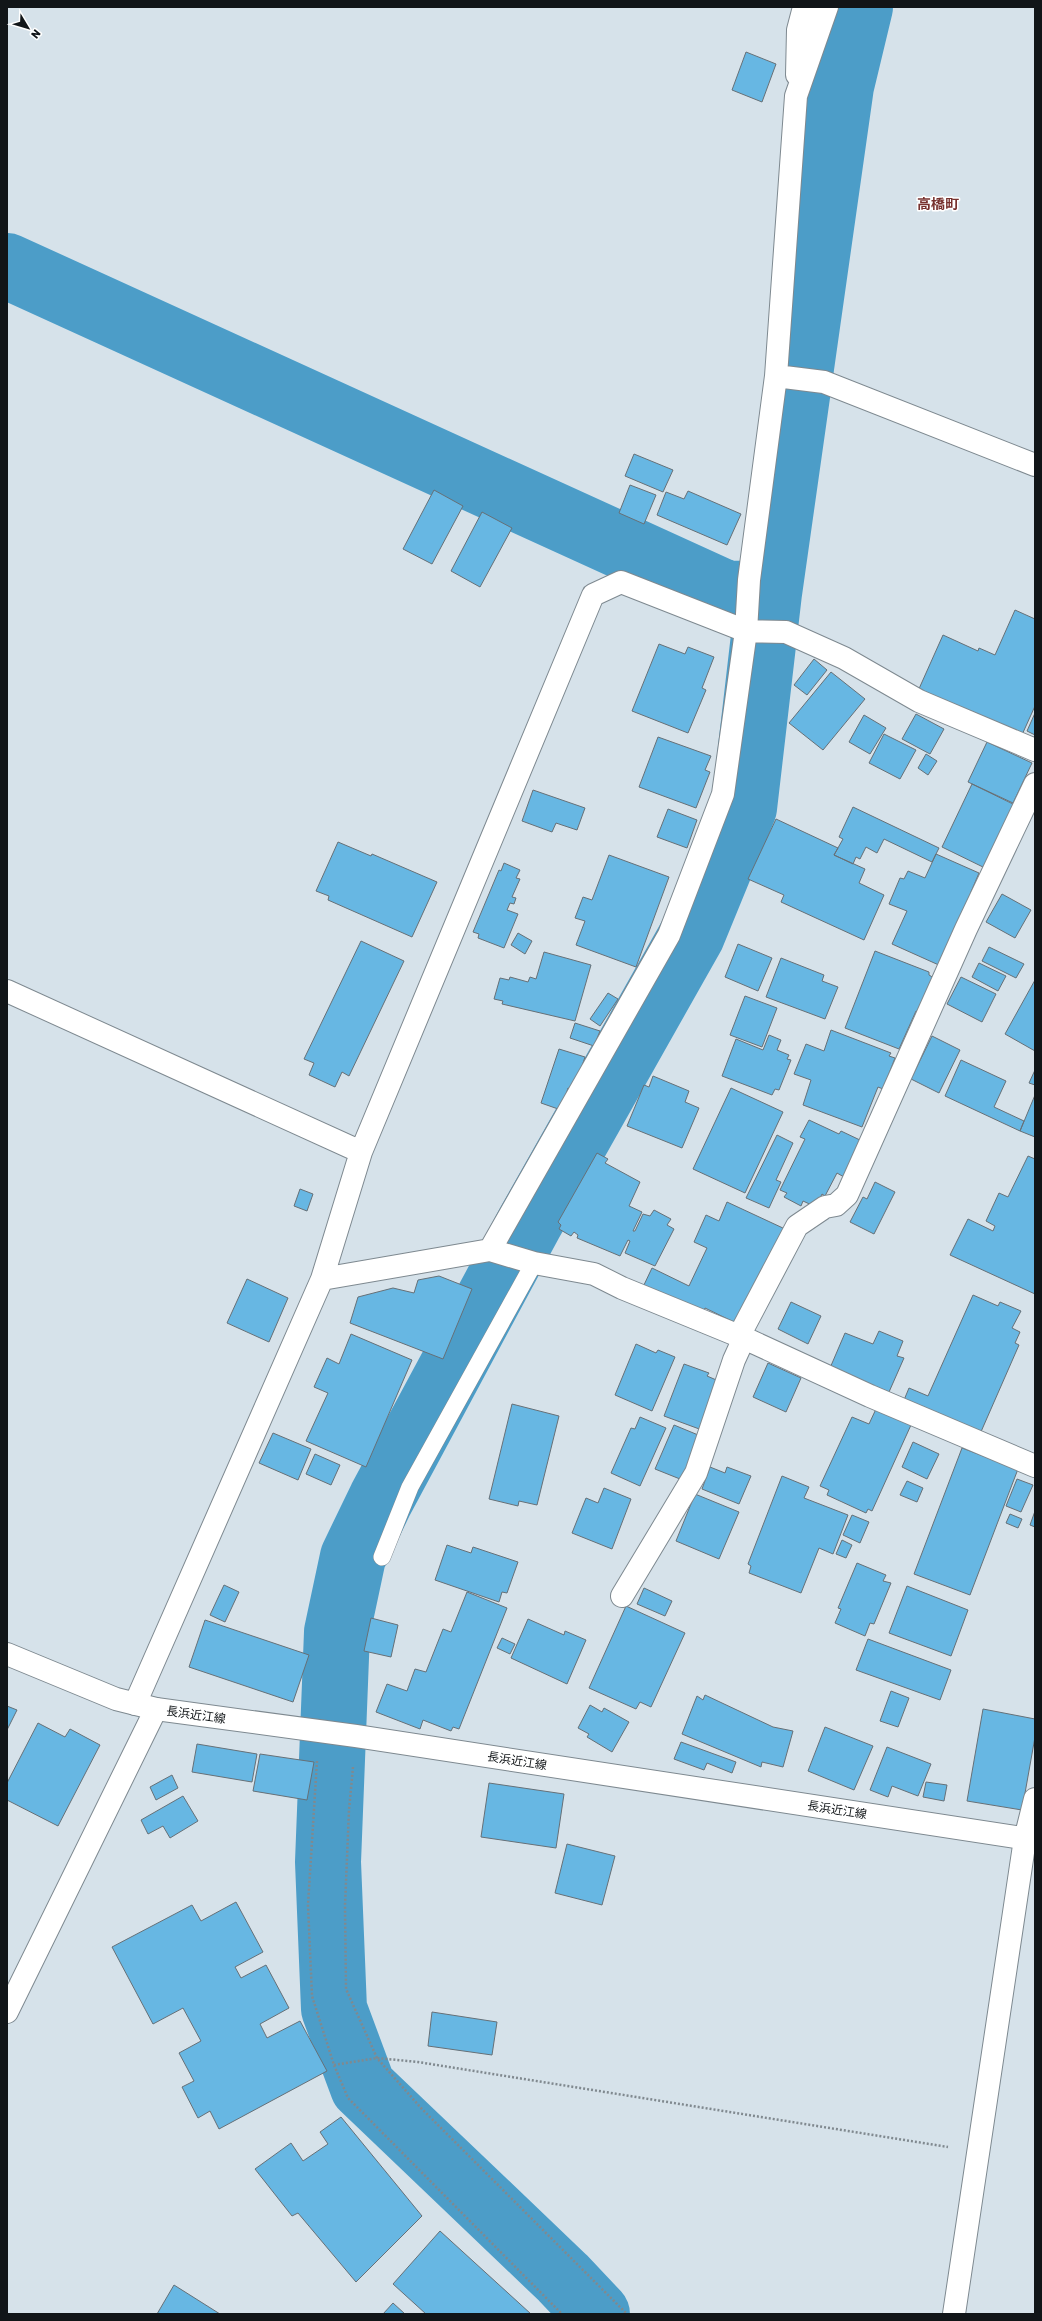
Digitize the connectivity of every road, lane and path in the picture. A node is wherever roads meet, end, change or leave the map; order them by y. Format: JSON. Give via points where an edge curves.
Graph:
{"nodes":[{"id":1,"x":804,"y":7,"type":"edge"},
{"id":2,"x":827,"y":7,"type":"edge"},
{"id":3,"x":796,"y":96,"type":"junction"},
{"id":4,"x":782,"y":377,"type":"junction"},
{"id":5,"x":1035,"y":465,"type":"edge"},
{"id":6,"x":749,"y":626,"type":"junction"},
{"id":7,"x":1035,"y":750,"type":"edge"},
{"id":8,"x":1035,"y":784,"type":"edge"},
{"id":9,"x":7,"y":991,"type":"edge"},
{"id":10,"x":361,"y":1152,"type":"junction"},
{"id":11,"x":495,"y":1251,"type":"junction"},
{"id":12,"x":531,"y":1262,"type":"junction"},
{"id":13,"x":322,"y":1279,"type":"junction"},
{"id":14,"x":741,"y":1337,"type":"junction"},
{"id":15,"x":1035,"y":1466,"type":"edge"},
{"id":16,"x":382,"y":1557,"type":"dead end"},
{"id":17,"x":622,"y":1596,"type":"dead end"},
{"id":18,"x":7,"y":1654,"type":"edge"},
{"id":19,"x":135,"y":1704,"type":"junction"},
{"id":20,"x":156,"y":1710,"type":"junction"},
{"id":21,"x":319,"y":1732,"type":"junction"},
{"id":22,"x":356,"y":1736,"type":"junction"},
{"id":23,"x":1035,"y":1799,"type":"edge"},
{"id":24,"x":1030,"y":1839,"type":"edge"},
{"id":25,"x":7,"y":2012,"type":"edge"},
{"id":26,"x":375,"y":2058,"type":"junction"},
{"id":27,"x":335,"y":2064,"type":"junction"},
{"id":28,"x":978,"y":2152,"type":"junction"},
{"id":29,"x":562,"y":2314,"type":"edge"},
{"id":30,"x":627,"y":2314,"type":"edge"},
{"id":31,"x":954,"y":2314,"type":"edge"}],
"edges":[{"from":1,"to":3,"type":"street","via":[[798,30]]},
{"from":2,"to":3,"type":"street"},
{"from":3,"to":4,"type":"street"},
{"from":4,"to":5,"type":"street","via":[[824,382]]},
{"from":4,"to":6,"type":"street","via":[[749,580]]},
{"from":6,"to":7,"type":"street","via":[[786,632],[844,658],[919,702]]},
{"from":6,"to":10,"type":"street","via":[[622,582],[593,595]]},
{"from":6,"to":11,"type":"street","via":[[723,794],[669,936]]},
{"from":8,"to":14,"type":"street","via":[[966,929],[847,1195],[836,1205],[825,1207],[797,1226]]},
{"from":9,"to":10,"type":"street"},
{"from":10,"to":13,"type":"street"},
{"from":11,"to":12,"type":"street"},
{"from":11,"to":13,"type":"street"},
{"from":12,"to":14,"type":"street","via":[[594,1274]]},
{"from":12,"to":16,"type":"lane","via":[[410,1488]]},
{"from":13,"to":19,"type":"street"},
{"from":14,"to":15,"type":"street","via":[[870,1396]]},
{"from":14,"to":17,"type":"street","via":[[696,1473]]},
{"from":18,"to":19,"type":"street","name":"長浜近江線","via":[[116,1699]]},
{"from":19,"to":20,"type":"street","name":"長浜近江線"},
{"from":20,"to":21,"type":"street","name":"長浜近江線"},
{"from":20,"to":25,"type":"street"},
{"from":21,"to":22,"type":"street","name":"長浜近江線"},
{"from":21,"to":27,"type":"path","via":[[308,1905],[312,1996]]},
{"from":22,"to":24,"type":"street","name":"長浜近江線"},
{"from":22,"to":26,"type":"path","via":[[349,1810],[345,1906],[346,1989]]},
{"from":23,"to":24,"type":"street"},
{"from":24,"to":28,"type":"street"},
{"from":26,"to":27,"type":"path"},
{"from":26,"to":28,"type":"path","via":[[418,2062]]},
{"from":26,"to":30,"type":"path","via":[[421,2108]]},
{"from":27,"to":29,"type":"path","via":[[348,2098]]},
{"from":28,"to":31,"type":"street"}]}
